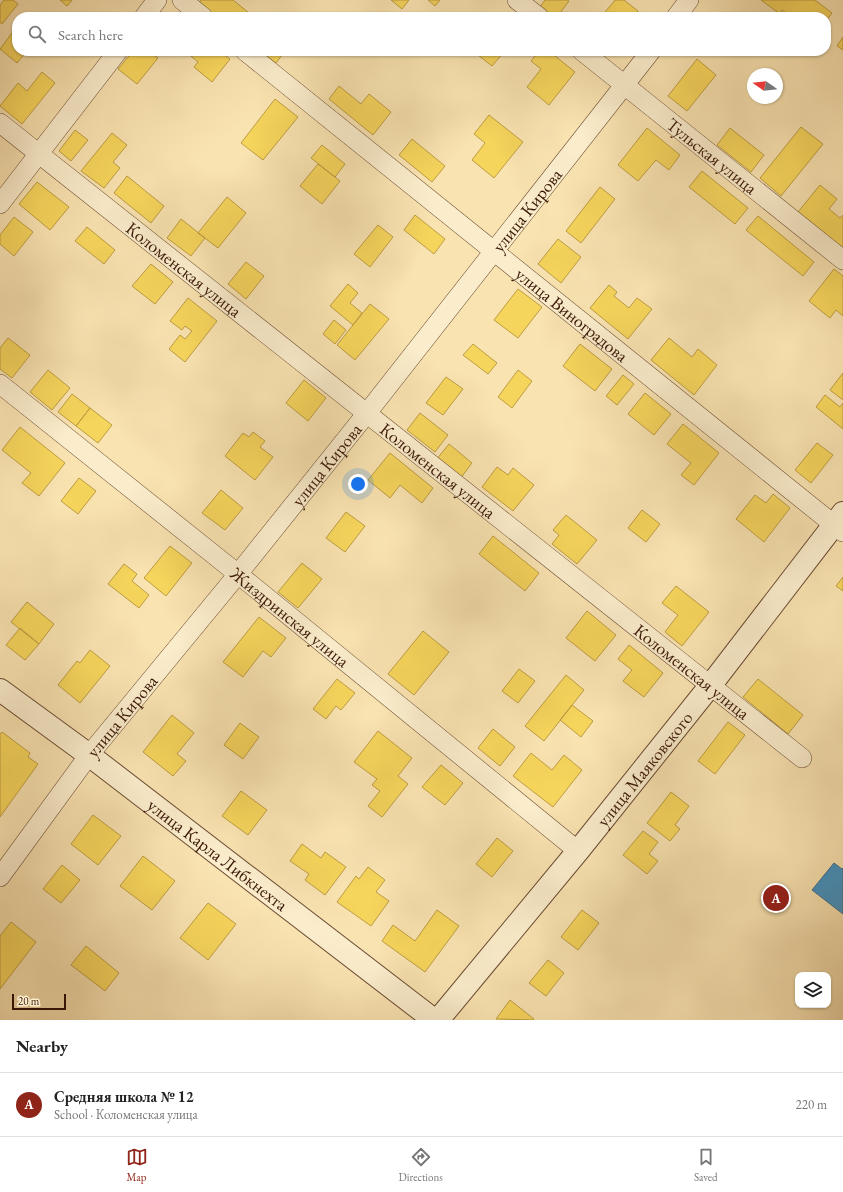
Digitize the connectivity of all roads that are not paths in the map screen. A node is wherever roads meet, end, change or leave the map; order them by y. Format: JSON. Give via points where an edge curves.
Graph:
{"nodes":[{"id":1,"x":157,"y":0,"type":"edge"},
{"id":2,"x":182,"y":0,"type":"edge"},
{"id":3,"x":517,"y":0,"type":"edge"},
{"id":4,"x":689,"y":0,"type":"edge"},
{"id":5,"x":148,"y":12,"type":"edge"},
{"id":6,"x":198,"y":12,"type":"edge"},
{"id":7,"x":533,"y":12,"type":"edge"},
{"id":8,"x":680,"y":12,"type":"edge"},
{"id":9,"x":114,"y":56,"type":"edge"},
{"id":10,"x":251,"y":56,"type":"edge"},
{"id":11,"x":588,"y":56,"type":"edge"},
{"id":12,"x":647,"y":56,"type":"edge"},
{"id":13,"x":625,"y":85,"type":"junction"},
{"id":14,"x":0,"y":123,"type":"edge"},
{"id":15,"x":39,"y":154,"type":"junction"},
{"id":16,"x":0,"y":204,"type":"edge"},
{"id":17,"x":493,"y":251,"type":"junction"},
{"id":18,"x":843,"y":260,"type":"edge"},
{"id":19,"x":0,"y":384,"type":"edge"},
{"id":20,"x":367,"y":413,"type":"junction"},
{"id":21,"x":840,"y":523,"type":"edge"},
{"id":22,"x":238,"y":574,"type":"junction"},
{"id":23,"x":710,"y":686,"type":"junction"},
{"id":24,"x":0,"y":690,"type":"edge"},
{"id":25,"x":89,"y":755,"type":"junction"},
{"id":26,"x":802,"y":758,"type":"dead end"},
{"id":27,"x":578,"y":851,"type":"junction"},
{"id":28,"x":0,"y":877,"type":"edge"},
{"id":29,"x":434,"y":1020,"type":"edge"},
{"id":30,"x":438,"y":1020,"type":"edge"}],
"edges":[{"from":1,"to":5,"type":"street"},
{"from":2,"to":6,"type":"street"},
{"from":3,"to":7,"type":"street"},
{"from":4,"to":8,"type":"street"},
{"from":9,"to":15,"type":"street"},
{"from":10,"to":17,"type":"street","name":"улица Виноградова"},
{"from":11,"to":13,"type":"street","name":"Тульская улица"},
{"from":12,"to":13,"type":"street","name":"улица Кирова"},
{"from":13,"to":17,"type":"street","name":"улица Кирова"},
{"from":13,"to":18,"type":"street","name":"Тульская улица"},
{"from":14,"to":15,"type":"street","name":"Коломенская улица"},
{"from":15,"to":16,"type":"street"},
{"from":15,"to":20,"type":"street","name":"Коломенская улица"},
{"from":17,"to":20,"type":"street","name":"улица Кирова"},
{"from":17,"to":21,"type":"street","name":"улица Виноградова"},
{"from":19,"to":22,"type":"street","name":"Жиздринская улица"},
{"from":20,"to":22,"type":"street","name":"улица Кирова"},
{"from":20,"to":23,"type":"street","name":"Коломенская улица"},
{"from":21,"to":23,"type":"street","name":"улица Маяковского"},
{"from":22,"to":25,"type":"street","name":"улица Кирова"},
{"from":22,"to":27,"type":"street","name":"Жиздринская улица"},
{"from":23,"to":26,"type":"street","name":"Коломенская улица"},
{"from":23,"to":27,"type":"street","name":"улица Маяковского"},
{"from":24,"to":25,"type":"street","name":"улица Карла Либкнехта"},
{"from":25,"to":28,"type":"street","name":"улица Кирова"},
{"from":25,"to":29,"type":"street","name":"улица Карла Либкнехта"},
{"from":27,"to":30,"type":"street","name":"улица Маяковского"}]}
